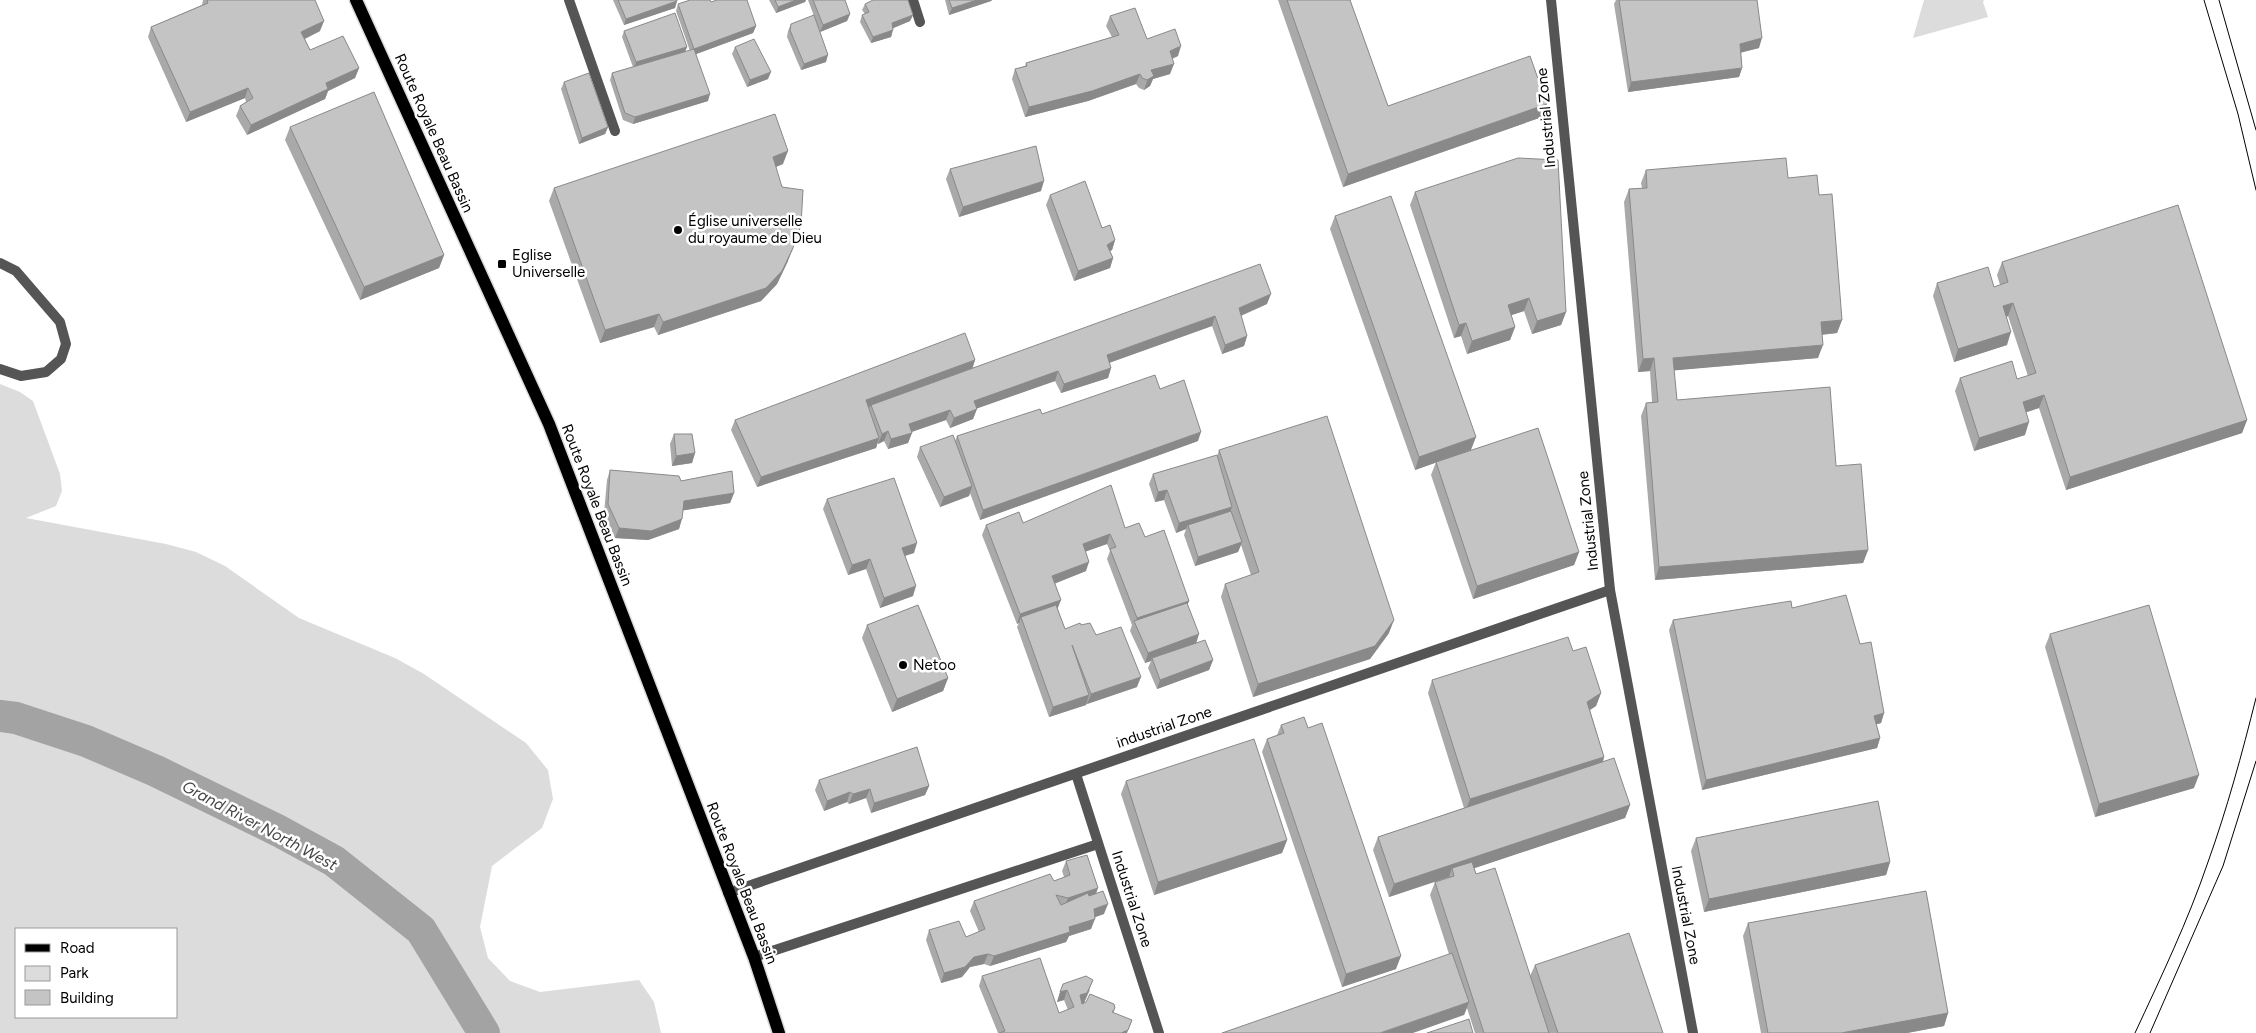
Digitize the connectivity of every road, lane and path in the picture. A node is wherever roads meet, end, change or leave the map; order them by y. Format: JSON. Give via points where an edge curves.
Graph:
{"nodes":[{"id":1,"x":356,"y":0,"type":"edge"},
{"id":2,"x":569,"y":0,"type":"edge"},
{"id":3,"x":914,"y":0,"type":"edge"},
{"id":4,"x":1550,"y":0,"type":"edge"},
{"id":5,"x":920,"y":22,"type":"dead end"},
{"id":6,"x":615,"y":130,"type":"dead end"},
{"id":7,"x":0,"y":263,"type":"edge"},
{"id":8,"x":0,"y":369,"type":"edge"},
{"id":9,"x":1610,"y":590,"type":"junction"},
{"id":10,"x":1076,"y":774,"type":"junction"},
{"id":11,"x":1098,"y":844,"type":"junction"},
{"id":12,"x":728,"y":893,"type":"junction"},
{"id":13,"x":754,"y":957,"type":"junction"},
{"id":14,"x":779,"y":1033,"type":"edge"},
{"id":15,"x":1159,"y":1033,"type":"edge"},
{"id":16,"x":1693,"y":1033,"type":"edge"}],
"edges":[{"from":1,"to":12,"type":"main road","name":"Route Royale Beau Bassin","via":[[549,424]]},
{"from":2,"to":6,"type":"street"},
{"from":3,"to":5,"type":"street"},
{"from":4,"to":9,"type":"street","name":"Industrial Zone"},
{"from":7,"to":8,"type":"street","via":[[16,271],[60,322],[66,344],[61,359],[46,372],[21,376]]},
{"from":9,"to":10,"type":"street","name":"industrial Zone"},
{"from":9,"to":16,"type":"street","name":"Industrial Zone"},
{"from":10,"to":11,"type":"street","name":"Industrial Zone"},
{"from":10,"to":12,"type":"street","name":"industrial Zone"},
{"from":11,"to":13,"type":"street"},
{"from":11,"to":15,"type":"street","name":"Industrial Zone"},
{"from":12,"to":13,"type":"main road","name":"Route Royale Beau Bassin"},
{"from":13,"to":14,"type":"main road","name":"Route Royale Beau Bassin"}]}
